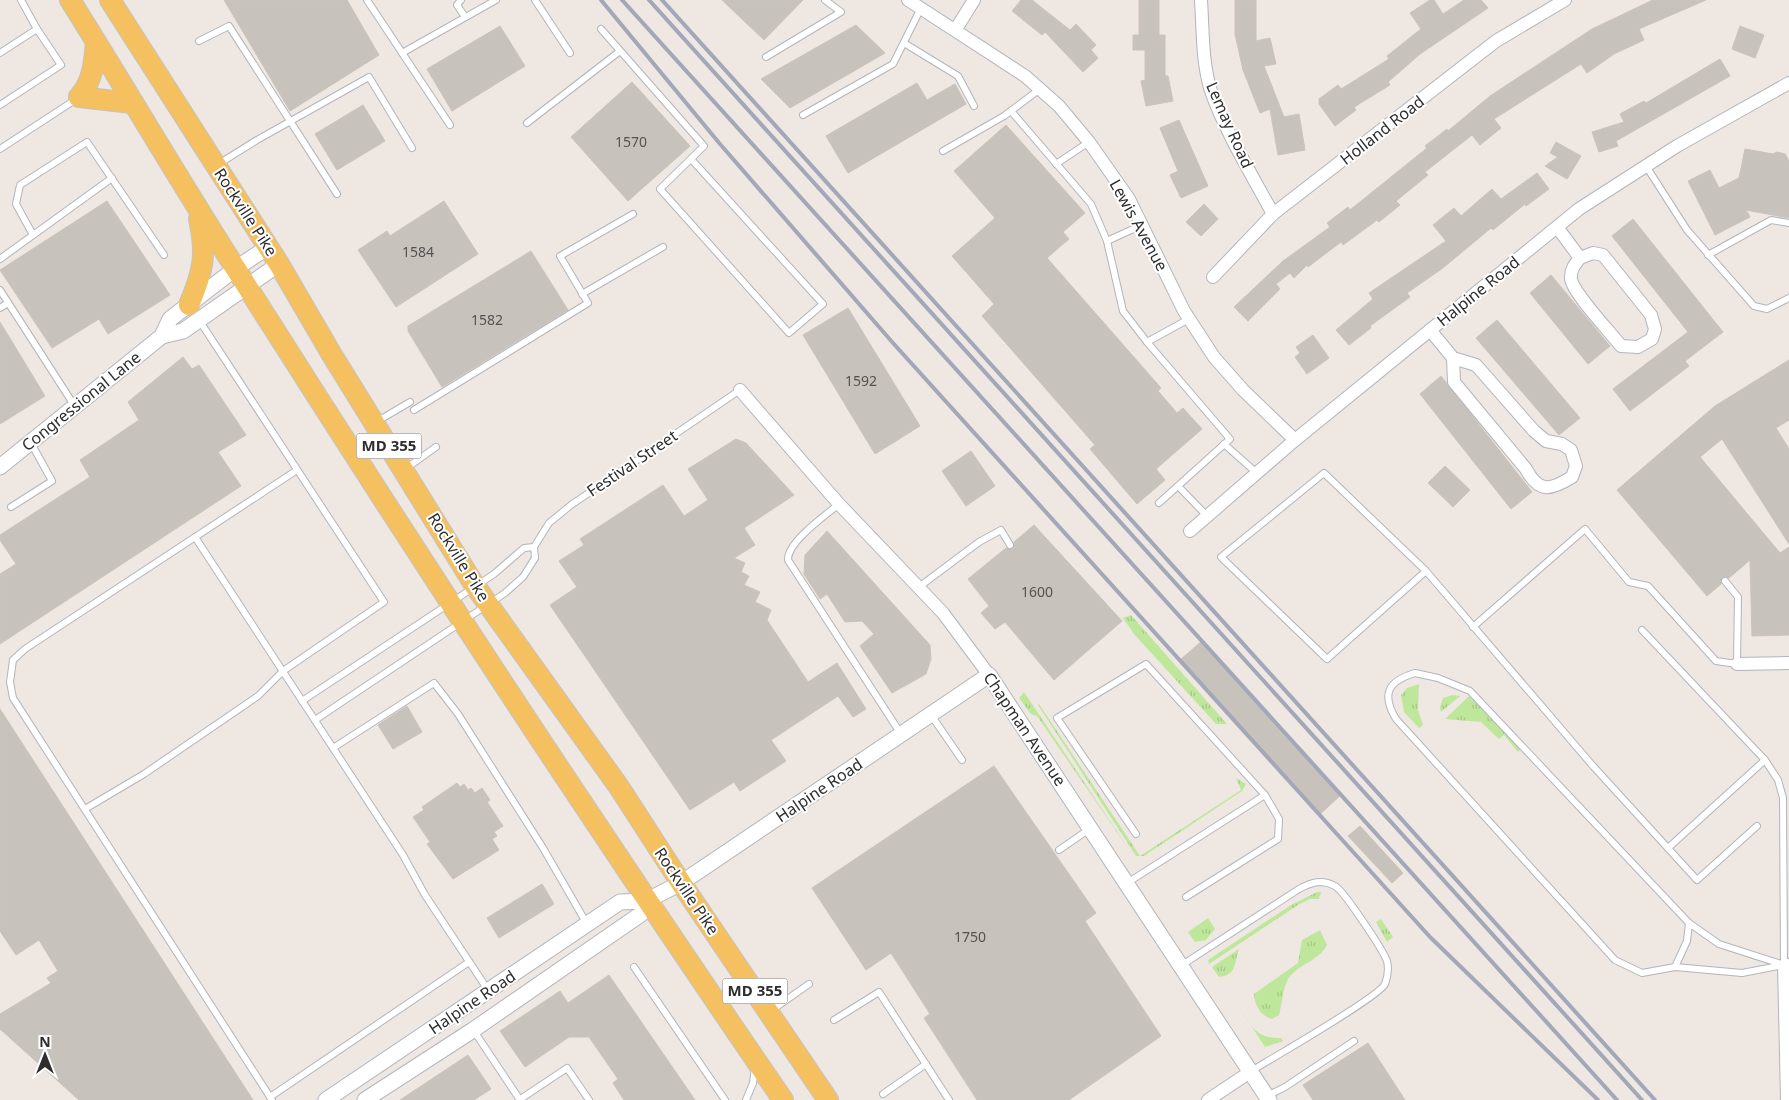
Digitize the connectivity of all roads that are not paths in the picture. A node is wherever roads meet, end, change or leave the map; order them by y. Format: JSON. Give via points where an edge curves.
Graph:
{"nodes":[{"id":1,"x":21,"y":0,"type":"edge"},
{"id":2,"x":70,"y":0,"type":"edge"},
{"id":3,"x":110,"y":0,"type":"edge"},
{"id":4,"x":367,"y":0,"type":"edge"},
{"id":5,"x":461,"y":0,"type":"edge"},
{"id":6,"x":496,"y":0,"type":"edge"},
{"id":7,"x":535,"y":0,"type":"edge"},
{"id":8,"x":825,"y":0,"type":"edge"},
{"id":9,"x":908,"y":0,"type":"edge"},
{"id":10,"x":974,"y":0,"type":"edge"},
{"id":11,"x":1201,"y":0,"type":"edge"},
{"id":12,"x":1565,"y":0,"type":"edge"},
{"id":13,"x":921,"y":8,"type":"junction"},
{"id":14,"x":465,"y":17,"type":"junction"},
{"id":15,"x":37,"y":29,"type":"junction"},
{"id":16,"x":601,"y":29,"type":"dead end"},
{"id":17,"x":956,"y":29,"type":"junction"},
{"id":18,"x":199,"y":41,"type":"dead end"},
{"id":19,"x":96,"y":42,"type":"junction"},
{"id":20,"x":904,"y":43,"type":"junction"},
{"id":21,"x":620,"y":51,"type":"junction"},
{"id":22,"x":0,"y":53,"type":"edge"},
{"id":23,"x":402,"y":53,"type":"junction"},
{"id":24,"x":570,"y":53,"type":"dead end"},
{"id":25,"x":766,"y":57,"type":"dead end"},
{"id":26,"x":1789,"y":83,"type":"edge"},
{"id":27,"x":1040,"y":89,"type":"junction"},
{"id":28,"x":79,"y":97,"type":"junction"},
{"id":29,"x":132,"y":103,"type":"junction"},
{"id":30,"x":0,"y":105,"type":"edge"},
{"id":31,"x":974,"y":106,"type":"dead end"},
{"id":32,"x":1011,"y":111,"type":"junction"},
{"id":33,"x":802,"y":115,"type":"dead end"},
{"id":34,"x":289,"y":123,"type":"junction"},
{"id":35,"x":528,"y":123,"type":"dead end"},
{"id":36,"x":450,"y":125,"type":"dead end"},
{"id":37,"x":1089,"y":142,"type":"junction"},
{"id":38,"x":412,"y":148,"type":"dead end"},
{"id":39,"x":0,"y":149,"type":"edge"},
{"id":40,"x":943,"y":151,"type":"dead end"},
{"id":41,"x":691,"y":158,"type":"junction"},
{"id":42,"x":1056,"y":164,"type":"junction"},
{"id":43,"x":216,"y":166,"type":"junction"},
{"id":44,"x":1646,"y":166,"type":"junction"},
{"id":45,"x":112,"y":178,"type":"junction"},
{"id":46,"x":337,"y":194,"type":"dead end"},
{"id":47,"x":196,"y":205,"type":"junction"},
{"id":48,"x":633,"y":214,"type":"dead end"},
{"id":49,"x":1274,"y":214,"type":"junction"},
{"id":50,"x":1789,"y":223,"type":"edge"},
{"id":51,"x":1142,"y":225,"type":"junction"},
{"id":52,"x":1557,"y":227,"type":"junction"},
{"id":53,"x":33,"y":235,"type":"junction"},
{"id":54,"x":1108,"y":241,"type":"junction"},
{"id":55,"x":268,"y":247,"type":"junction"},
{"id":56,"x":663,"y":247,"type":"dead end"},
{"id":57,"x":164,"y":255,"type":"dead end"},
{"id":58,"x":1708,"y":256,"type":"junction"},
{"id":59,"x":1580,"y":258,"type":"junction"},
{"id":60,"x":0,"y":259,"type":"edge"},
{"id":61,"x":279,"y":264,"type":"junction"},
{"id":62,"x":235,"y":269,"type":"junction"},
{"id":63,"x":1213,"y":277,"type":"dead end"},
{"id":64,"x":247,"y":286,"type":"junction"},
{"id":65,"x":0,"y":290,"type":"edge"},
{"id":66,"x":582,"y":294,"type":"junction"},
{"id":67,"x":1789,"y":298,"type":"edge"},
{"id":68,"x":8,"y":303,"type":"junction"},
{"id":69,"x":0,"y":308,"type":"edge"},
{"id":70,"x":194,"y":312,"type":"junction"},
{"id":71,"x":1189,"y":319,"type":"junction"},
{"id":72,"x":1430,"y":330,"type":"junction"},
{"id":73,"x":1147,"y":342,"type":"junction"},
{"id":74,"x":1453,"y":358,"type":"junction"},
{"id":75,"x":740,"y":390,"type":"joint"},
{"id":76,"x":410,"y":402,"type":"dead end"},
{"id":77,"x":75,"y":406,"type":"junction"},
{"id":78,"x":414,"y":410,"type":"dead end"},
{"id":79,"x":375,"y":423,"type":"junction"},
{"id":80,"x":1295,"y":440,"type":"junction"},
{"id":81,"x":30,"y":442,"type":"junction"},
{"id":82,"x":1224,"y":444,"type":"junction"},
{"id":83,"x":436,"y":447,"type":"dead end"},
{"id":84,"x":0,"y":466,"type":"edge"},
{"id":85,"x":404,"y":469,"type":"junction"},
{"id":86,"x":297,"y":470,"type":"junction"},
{"id":87,"x":1258,"y":474,"type":"junction"},
{"id":88,"x":1178,"y":486,"type":"junction"},
{"id":89,"x":1159,"y":503,"type":"dead end"},
{"id":90,"x":839,"y":504,"type":"junction"},
{"id":91,"x":11,"y":506,"type":"dead end"},
{"id":92,"x":1208,"y":517,"type":"junction"},
{"id":93,"x":1190,"y":531,"type":"dead end"},
{"id":94,"x":195,"y":537,"type":"junction"},
{"id":95,"x":1010,"y":545,"type":"dead end"},
{"id":96,"x":534,"y":547,"type":"junction"},
{"id":97,"x":1426,"y":571,"type":"junction"},
{"id":98,"x":1725,"y":581,"type":"dead end"},
{"id":99,"x":476,"y":586,"type":"junction"},
{"id":100,"x":919,"y":587,"type":"junction"},
{"id":101,"x":450,"y":602,"type":"junction"},
{"id":102,"x":489,"y":604,"type":"junction"},
{"id":103,"x":462,"y":620,"type":"junction"},
{"id":104,"x":1473,"y":627,"type":"junction"},
{"id":105,"x":1642,"y":630,"type":"dead end"},
{"id":106,"x":1789,"y":663,"type":"edge"},
{"id":107,"x":1737,"y":664,"type":"junction"},
{"id":108,"x":283,"y":672,"type":"junction"},
{"id":109,"x":989,"y":675,"type":"junction"},
{"id":110,"x":302,"y":701,"type":"junction"},
{"id":111,"x":930,"y":714,"type":"junction"},
{"id":112,"x":315,"y":720,"type":"junction"},
{"id":113,"x":901,"y":734,"type":"junction"},
{"id":114,"x":333,"y":748,"type":"junction"},
{"id":115,"x":962,"y":760,"type":"dead end"},
{"id":116,"x":1765,"y":760,"type":"junction"},
{"id":117,"x":1265,"y":796,"type":"junction"},
{"id":118,"x":85,"y":809,"type":"junction"},
{"id":119,"x":1757,"y":826,"type":"dead end"},
{"id":120,"x":1091,"y":828,"type":"junction"},
{"id":121,"x":1136,"y":834,"type":"dead end"},
{"id":122,"x":1668,"y":848,"type":"junction"},
{"id":123,"x":1060,"y":850,"type":"dead end"},
{"id":124,"x":681,"y":883,"type":"junction"},
{"id":125,"x":1127,"y":883,"type":"junction"},
{"id":126,"x":1186,"y":897,"type":"dead end"},
{"id":127,"x":646,"y":901,"type":"junction"},
{"id":128,"x":1689,"y":923,"type":"junction"},
{"id":129,"x":586,"y":924,"type":"junction"},
{"id":130,"x":469,"y":962,"type":"junction"},
{"id":131,"x":1182,"y":965,"type":"junction"},
{"id":132,"x":1787,"y":965,"type":"edge"},
{"id":133,"x":634,"y":967,"type":"dead end"},
{"id":134,"x":1675,"y":967,"type":"junction"},
{"id":135,"x":809,"y":984,"type":"dead end"},
{"id":136,"x":488,"y":991,"type":"junction"},
{"id":137,"x":769,"y":1012,"type":"junction"},
{"id":138,"x":834,"y":1020,"type":"dead end"},
{"id":139,"x":473,"y":1030,"type":"junction"},
{"id":140,"x":1354,"y":1041,"type":"dead end"},
{"id":141,"x":756,"y":1061,"type":"junction"},
{"id":142,"x":926,"y":1064,"type":"junction"},
{"id":143,"x":1250,"y":1072,"type":"junction"},
{"id":144,"x":883,"y":1094,"type":"dead end"},
{"id":145,"x":271,"y":1098,"type":"edge"},
{"id":146,"x":1268,"y":1098,"type":"edge"},
{"id":147,"x":326,"y":1100,"type":"edge"},
{"id":148,"x":365,"y":1100,"type":"edge"},
{"id":149,"x":520,"y":1100,"type":"edge"},
{"id":150,"x":589,"y":1100,"type":"edge"},
{"id":151,"x":725,"y":1100,"type":"edge"},
{"id":152,"x":746,"y":1100,"type":"edge"},
{"id":153,"x":783,"y":1100,"type":"edge"},
{"id":154,"x":828,"y":1100,"type":"edge"},
{"id":155,"x":949,"y":1100,"type":"edge"},
{"id":156,"x":1208,"y":1100,"type":"edge"},
{"id":157,"x":1787,"y":1100,"type":"edge"}],
"edges":[{"from":1,"to":15,"type":"lane"},
{"from":2,"to":19,"type":"main road","name":"Rockville Pike","number":"MD 355"},
{"from":3,"to":43,"type":"main road","name":"Rockville Pike","number":"MD 355"},
{"from":4,"to":23,"type":"lane"},
{"from":5,"to":14,"type":"lane","via":[[457,6]]},
{"from":6,"to":14,"type":"lane"},
{"from":7,"to":24,"type":"lane"},
{"from":8,"to":25,"type":"lane","via":[[841,12]]},
{"from":9,"to":13,"type":"street","name":"Lewis Avenue"},
{"from":10,"to":17,"type":"street"},
{"from":11,"to":49,"type":"street","name":"Lemay Road","via":[[1205,62],[1211,91]]},
{"from":12,"to":49,"type":"street","name":"Holland Road","via":[[1496,41]]},
{"from":13,"to":17,"type":"street","name":"Lewis Avenue"},
{"from":13,"to":20,"type":"lane"},
{"from":14,"to":23,"type":"lane"},
{"from":15,"to":22,"type":"lane"},
{"from":15,"to":30,"type":"lane","via":[[61,65]]},
{"from":16,"to":21,"type":"lane"},
{"from":17,"to":27,"type":"street","name":"Lewis Avenue"},
{"from":18,"to":34,"type":"lane","via":[[229,26]]},
{"from":19,"to":28,"type":"main road","via":[[92,75]]},
{"from":19,"to":29,"type":"main road","name":"Rockville Pike","number":"MD 355"},
{"from":20,"to":31,"type":"lane","via":[[958,76]]},
{"from":20,"to":33,"type":"lane","via":[[893,64]]},
{"from":21,"to":35,"type":"lane"},
{"from":21,"to":41,"type":"lane","via":[[704,146]]},
{"from":23,"to":36,"type":"lane"},
{"from":26,"to":44,"type":"street","name":"Halpine Road"},
{"from":27,"to":32,"type":"lane"},
{"from":27,"to":37,"type":"street","name":"Lewis Avenue","via":[[1060,106]]},
{"from":28,"to":29,"type":"main road"},
{"from":28,"to":39,"type":"lane"},
{"from":29,"to":47,"type":"main road","name":"Rockville Pike","number":"MD 355"},
{"from":32,"to":40,"type":"lane"},
{"from":32,"to":42,"type":"lane"},
{"from":34,"to":38,"type":"lane","via":[[369,77]]},
{"from":34,"to":43,"type":"lane"},
{"from":34,"to":46,"type":"lane"},
{"from":37,"to":42,"type":"lane"},
{"from":37,"to":51,"type":"street","name":"Lewis Avenue"},
{"from":41,"to":41,"type":"lane","via":[[660,189],[789,333],[823,304]]},
{"from":42,"to":54,"type":"lane","via":[[1091,204]]},
{"from":43,"to":55,"type":"main road","name":"Rockville Pike","number":"MD 355"},
{"from":44,"to":52,"type":"street","name":"Halpine Road","via":[[1579,208]]},
{"from":44,"to":58,"type":"lane","via":[[1687,230]]},
{"from":45,"to":53,"type":"lane"},
{"from":45,"to":53,"type":"lane","via":[[87,142],[20,185],[16,204]]},
{"from":45,"to":57,"type":"lane"},
{"from":47,"to":62,"type":"main road","name":"Rockville Pike","number":"MD 355"},
{"from":47,"to":70,"type":"main road","via":[[204,247]]},
{"from":48,"to":66,"type":"lane","via":[[560,256]]},
{"from":49,"to":63,"type":"street","name":"Holland Road"},
{"from":50,"to":58,"type":"lane","via":[[1771,220]]},
{"from":51,"to":54,"type":"lane"},
{"from":51,"to":71,"type":"street","name":"Lewis Avenue"},
{"from":52,"to":59,"type":"street"},
{"from":52,"to":72,"type":"street","name":"Halpine Road"},
{"from":53,"to":60,"type":"lane"},
{"from":54,"to":73,"type":"lane","via":[[1123,311]]},
{"from":55,"to":61,"type":"main road","name":"Rockville Pike","number":"MD 355"},
{"from":55,"to":62,"type":"street","name":"Congressional Lane"},
{"from":56,"to":66,"type":"lane"},
{"from":58,"to":67,"type":"lane","via":[[1754,306],[1768,309]]},
{"from":59,"to":59,"type":"street","via":[[1572,268],[1571,280],[1621,346],[1638,347],[1652,339],[1655,330],[1651,315],[1604,256],[1593,254]]},
{"from":61,"to":64,"type":"street","name":"Congressional Lane"},
{"from":61,"to":79,"type":"main road","name":"Rockville Pike","number":"MD 355"},
{"from":62,"to":64,"type":"main road","name":"Rockville Pike","number":"MD 355"},
{"from":62,"to":70,"type":"street","name":"Congressional Lane"},
{"from":64,"to":70,"type":"street","name":"Congressional Lane"},
{"from":64,"to":101,"type":"main road","name":"Rockville Pike","number":"MD 355"},
{"from":65,"to":68,"type":"lane"},
{"from":66,"to":78,"type":"lane","via":[[588,304]]},
{"from":68,"to":69,"type":"lane"},
{"from":68,"to":77,"type":"lane"},
{"from":70,"to":77,"type":"street","name":"Congressional Lane","via":[[170,319],[162,336]]},
{"from":70,"to":86,"type":"lane"},
{"from":71,"to":73,"type":"lane"},
{"from":71,"to":80,"type":"street","name":"Lewis Avenue","via":[[1214,357]]},
{"from":72,"to":74,"type":"street"},
{"from":72,"to":80,"type":"street","name":"Halpine Road"},
{"from":73,"to":82,"type":"lane","via":[[1230,439]]},
{"from":74,"to":74,"type":"street","via":[[1454,382],[1526,469],[1533,482],[1543,487],[1556,487],[1572,478],[1576,466],[1571,450],[1562,444],[1546,441],[1534,431],[1476,365]]},
{"from":75,"to":90,"type":"street","name":"Chapman Avenue"},
{"from":75,"to":96,"type":"lane","name":"Festival Street","via":[[571,505],[549,523]]},
{"from":76,"to":79,"type":"lane"},
{"from":77,"to":81,"type":"street","name":"Congressional Lane"},
{"from":79,"to":85,"type":"main road","name":"Rockville Pike","number":"MD 355"},
{"from":80,"to":87,"type":"street","name":"Halpine Road"},
{"from":81,"to":84,"type":"street","name":"Congressional Lane"},
{"from":81,"to":91,"type":"lane","via":[[52,480]]},
{"from":82,"to":87,"type":"lane"},
{"from":82,"to":88,"type":"lane"},
{"from":83,"to":85,"type":"lane"},
{"from":85,"to":99,"type":"main road","name":"Rockville Pike","number":"MD 355"},
{"from":86,"to":94,"type":"lane"},
{"from":86,"to":108,"type":"lane","via":[[384,602]]},
{"from":87,"to":92,"type":"street","name":"Halpine Road"},
{"from":88,"to":89,"type":"lane"},
{"from":88,"to":92,"type":"lane"},
{"from":90,"to":100,"type":"street","name":"Chapman Avenue"},
{"from":90,"to":113,"type":"lane","via":[[794,544],[788,560]]},
{"from":92,"to":93,"type":"street","name":"Halpine Road"},
{"from":94,"to":108,"type":"lane"},
{"from":94,"to":118,"type":"lane","via":[[13,660],[10,682],[13,698]]},
{"from":95,"to":100,"type":"lane","via":[[1001,530],[978,542]]},
{"from":96,"to":99,"type":"lane","name":"Festival Street","via":[[524,548]]},
{"from":96,"to":102,"type":"lane","name":"Festival Street","via":[[535,558],[522,577]]},
{"from":97,"to":97,"type":"lane","via":[[1327,658],[1222,557],[1324,473]]},
{"from":97,"to":104,"type":"lane"},
{"from":98,"to":107,"type":"lane","via":[[1738,598]]},
{"from":99,"to":101,"type":"lane","name":"Festival Street"},
{"from":99,"to":102,"type":"main road","name":"Rockville Pike","number":"MD 355"},
{"from":100,"to":109,"type":"street","name":"Chapman Avenue","via":[[943,613]]},
{"from":101,"to":103,"type":"main road","name":"Rockville Pike","number":"MD 355"},
{"from":101,"to":110,"type":"lane","name":"Festival Street"},
{"from":102,"to":103,"type":"lane","name":"Festival Street"},
{"from":102,"to":124,"type":"main road","name":"Rockville Pike","number":"MD 355","via":[[619,787]]},
{"from":103,"to":112,"type":"lane","name":"Festival Street"},
{"from":103,"to":127,"type":"main road","name":"Rockville Pike","number":"MD 355"},
{"from":104,"to":107,"type":"lane","via":[[1585,529],[1629,582],[1648,586],[1716,661]]},
{"from":104,"to":122,"type":"lane"},
{"from":105,"to":116,"type":"lane"},
{"from":106,"to":107,"type":"street"},
{"from":108,"to":110,"type":"lane"},
{"from":108,"to":118,"type":"lane","via":[[258,696],[144,774]]},
{"from":109,"to":111,"type":"street","name":"Halpine Road"},
{"from":109,"to":120,"type":"street","name":"Chapman Avenue"},
{"from":110,"to":112,"type":"lane"},
{"from":111,"to":113,"type":"street","name":"Halpine Road"},
{"from":111,"to":115,"type":"lane"},
{"from":112,"to":114,"type":"lane"},
{"from":113,"to":124,"type":"street","name":"Halpine Road"},
{"from":114,"to":129,"type":"lane","via":[[434,683],[458,714],[543,848]]},
{"from":114,"to":130,"type":"lane"},
{"from":116,"to":122,"type":"lane"},
{"from":116,"to":132,"type":"lane","via":[[1778,780],[1783,798]]},
{"from":117,"to":121,"type":"lane","via":[[1146,664],[1057,718]]},
{"from":117,"to":125,"type":"lane"},
{"from":117,"to":126,"type":"lane","via":[[1279,819],[1278,839]]},
{"from":118,"to":145,"type":"lane"},
{"from":119,"to":122,"type":"lane","via":[[1697,880]]},
{"from":120,"to":123,"type":"lane"},
{"from":120,"to":125,"type":"street","name":"Chapman Avenue"},
{"from":124,"to":127,"type":"street","name":"Halpine Road"},
{"from":124,"to":137,"type":"main road","name":"Rockville Pike","number":"MD 355"},
{"from":125,"to":131,"type":"street","name":"Chapman Avenue"},
{"from":127,"to":129,"type":"street","name":"Halpine Road","via":[[624,900]]},
{"from":127,"to":139,"type":"street","name":"Halpine Road","via":[[641,914]]},
{"from":127,"to":141,"type":"main road","name":"Rockville Pike","number":"MD 355"},
{"from":128,"to":132,"type":"lane","via":[[1719,944]]},
{"from":128,"to":134,"type":"lane","via":[[1687,941]]},
{"from":128,"to":134,"type":"lane","via":[[1470,691],[1415,673],[1399,678],[1391,687],[1387,698],[1396,719],[1615,960],[1642,973]]},
{"from":129,"to":136,"type":"street","name":"Halpine Road"},
{"from":130,"to":136,"type":"lane"},
{"from":130,"to":145,"type":"lane"},
{"from":131,"to":143,"type":"street","name":"Chapman Avenue"},
{"from":131,"to":143,"type":"lane","via":[[1317,881],[1339,889],[1381,950],[1388,968],[1381,988]]},
{"from":132,"to":134,"type":"lane","via":[[1742,973]]},
{"from":132,"to":157,"type":"street"},
{"from":133,"to":151,"type":"lane"},
{"from":135,"to":137,"type":"lane"},
{"from":136,"to":147,"type":"street","name":"Halpine Road"},
{"from":137,"to":154,"type":"main road","name":"Rockville Pike","number":"MD 355"},
{"from":138,"to":142,"type":"lane","via":[[879,992]]},
{"from":139,"to":148,"type":"street","name":"Halpine Road"},
{"from":139,"to":149,"type":"lane"},
{"from":140,"to":146,"type":"lane"},
{"from":141,"to":152,"type":"lane","via":[[753,1083]]},
{"from":141,"to":153,"type":"main road","name":"Rockville Pike","number":"MD 355"},
{"from":142,"to":144,"type":"lane"},
{"from":142,"to":155,"type":"lane"},
{"from":143,"to":146,"type":"street","name":"Chapman Avenue"},
{"from":143,"to":156,"type":"street"},
{"from":149,"to":150,"type":"lane","via":[[567,1068]]}]}
